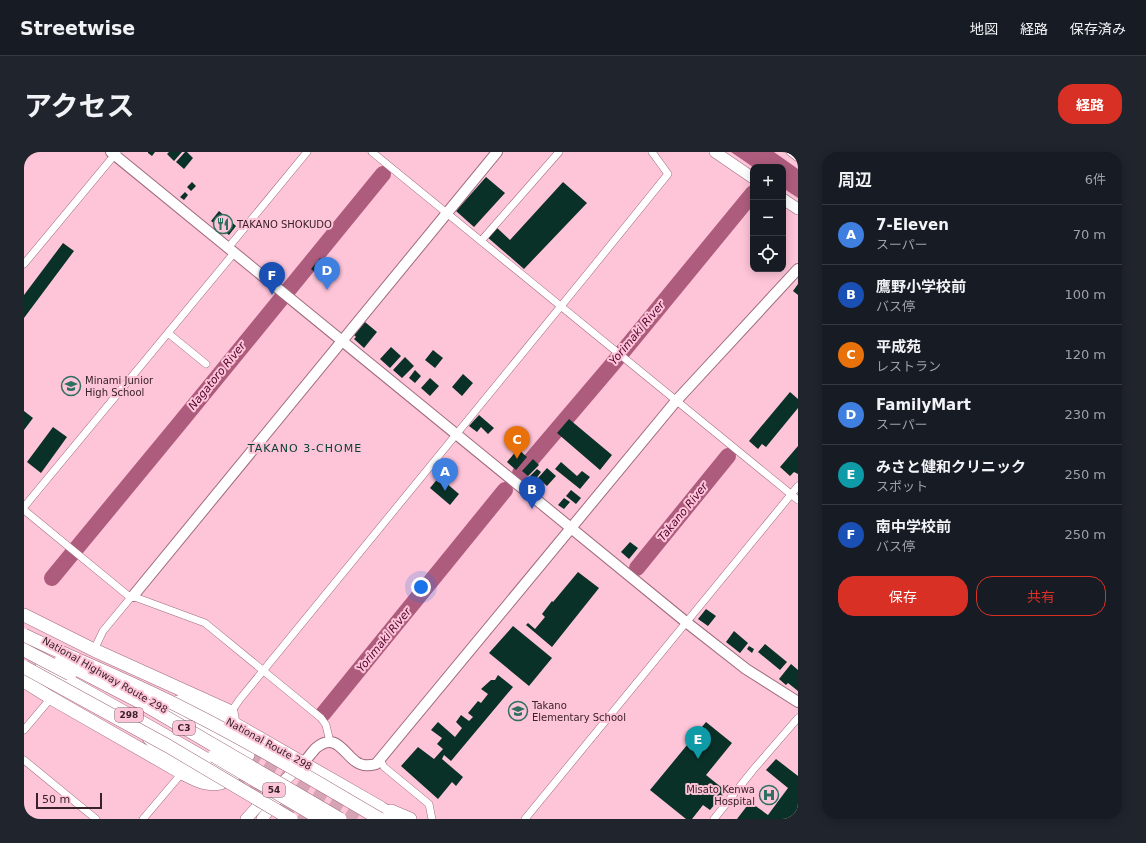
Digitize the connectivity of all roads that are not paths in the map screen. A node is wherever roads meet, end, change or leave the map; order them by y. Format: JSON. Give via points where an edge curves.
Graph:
{"nodes":[{"id":1,"x":307,"y":152,"type":"edge"},
{"id":2,"x":372,"y":152,"type":"edge"},
{"id":3,"x":497,"y":152,"type":"edge"},
{"id":4,"x":559,"y":152,"type":"edge"},
{"id":5,"x":652,"y":152,"type":"edge"},
{"id":6,"x":716,"y":152,"type":"edge"},
{"id":7,"x":790,"y":152,"type":"edge"},
{"id":8,"x":115,"y":153,"type":"edge"},
{"id":9,"x":798,"y":158,"type":"edge"},
{"id":10,"x":750,"y":176,"type":"edge"},
{"id":11,"x":784,"y":200,"type":"edge"},
{"id":12,"x":798,"y":209,"type":"edge"},
{"id":13,"x":446,"y":213,"type":"junction"},
{"id":14,"x":481,"y":241,"type":"junction"},
{"id":15,"x":231,"y":250,"type":"junction"},
{"id":16,"x":24,"y":264,"type":"edge"},
{"id":17,"x":798,"y":269,"type":"edge"},
{"id":18,"x":561,"y":307,"type":"junction"},
{"id":19,"x":168,"y":333,"type":"junction"},
{"id":20,"x":342,"y":341,"type":"junction"},
{"id":21,"x":206,"y":364,"type":"dead end"},
{"id":22,"x":676,"y":400,"type":"junction"},
{"id":23,"x":457,"y":435,"type":"junction"},
{"id":24,"x":798,"y":486,"type":"edge"},
{"id":25,"x":791,"y":495,"type":"junction"},
{"id":26,"x":798,"y":500,"type":"edge"},
{"id":27,"x":24,"y":508,"type":"edge"},
{"id":28,"x":570,"y":528,"type":"junction"},
{"id":29,"x":132,"y":597,"type":"junction"},
{"id":30,"x":24,"y":615,"type":"edge"},
{"id":31,"x":686,"y":622,"type":"junction"},
{"id":32,"x":24,"y":629,"type":"edge"},
{"id":33,"x":24,"y":635,"type":"edge"},
{"id":34,"x":24,"y":641,"type":"edge"},
{"id":35,"x":24,"y":650,"type":"edge"},
{"id":36,"x":94,"y":650,"type":"junction"},
{"id":37,"x":24,"y":656,"type":"edge"},
{"id":38,"x":24,"y":667,"type":"edge"},
{"id":39,"x":264,"y":672,"type":"junction"},
{"id":40,"x":24,"y":681,"type":"edge"},
{"id":41,"x":132,"y":691,"type":"junction"},
{"id":42,"x":51,"y":698,"type":"junction"},
{"id":43,"x":798,"y":702,"type":"edge"},
{"id":44,"x":122,"y":710,"type":"junction"},
{"id":45,"x":232,"y":717,"type":"junction"},
{"id":46,"x":798,"y":718,"type":"edge"},
{"id":47,"x":24,"y":730,"type":"edge"},
{"id":48,"x":330,"y":742,"type":"junction"},
{"id":49,"x":248,"y":755,"type":"tunnel mouth"},
{"id":50,"x":24,"y":760,"type":"edge"},
{"id":51,"x":380,"y":760,"type":"junction"},
{"id":52,"x":304,"y":762,"type":"junction"},
{"id":53,"x":182,"y":773,"type":"junction"},
{"id":54,"x":234,"y":776,"type":"tunnel mouth"},
{"id":55,"x":221,"y":784,"type":"junction"},
{"id":56,"x":286,"y":787,"type":"junction"},
{"id":57,"x":263,"y":812,"type":"edge"},
{"id":58,"x":381,"y":813,"type":"edge"},
{"id":59,"x":96,"y":819,"type":"edge"},
{"id":60,"x":143,"y":819,"type":"edge"},
{"id":61,"x":246,"y":819,"type":"edge"},
{"id":62,"x":279,"y":819,"type":"edge"},
{"id":63,"x":291,"y":819,"type":"edge"},
{"id":64,"x":321,"y":819,"type":"edge"},
{"id":65,"x":340,"y":819,"type":"edge"},
{"id":66,"x":397,"y":819,"type":"edge"},
{"id":67,"x":410,"y":819,"type":"edge"},
{"id":68,"x":432,"y":819,"type":"edge"},
{"id":69,"x":525,"y":819,"type":"edge"},
{"id":70,"x":714,"y":819,"type":"edge"}],
"edges":[{"from":1,"to":15,"type":"street"},
{"from":2,"to":13,"type":"street"},
{"from":3,"to":13,"type":"street"},
{"from":4,"to":14,"type":"street"},
{"from":5,"to":18,"type":"street","via":[[668,174]]},
{"from":6,"to":10,"type":"main road"},
{"from":7,"to":9,"type":"street"},
{"from":8,"to":15,"type":"street"},
{"from":8,"to":16,"type":"street"},
{"from":11,"to":12,"type":"main road"},
{"from":13,"to":14,"type":"street"},
{"from":13,"to":20,"type":"street"},
{"from":14,"to":18,"type":"street"},
{"from":15,"to":19,"type":"street"},
{"from":15,"to":20,"type":"street"},
{"from":17,"to":22,"type":"street"},
{"from":18,"to":22,"type":"street"},
{"from":18,"to":23,"type":"street"},
{"from":19,"to":21,"type":"street"},
{"from":19,"to":27,"type":"street"},
{"from":20,"to":23,"type":"street"},
{"from":20,"to":29,"type":"street"},
{"from":22,"to":25,"type":"street"},
{"from":22,"to":28,"type":"street"},
{"from":23,"to":28,"type":"street"},
{"from":23,"to":39,"type":"street"},
{"from":24,"to":25,"type":"street"},
{"from":25,"to":26,"type":"street"},
{"from":25,"to":31,"type":"street"},
{"from":27,"to":29,"type":"street"},
{"from":28,"to":31,"type":"street"},
{"from":28,"to":51,"type":"street"},
{"from":29,"to":36,"type":"street","via":[[103,631]]},
{"from":29,"to":39,"type":"street","via":[[205,623]]},
{"from":30,"to":36,"type":"highway"},
{"from":31,"to":43,"type":"street","via":[[746,669]]},
{"from":31,"to":69,"type":"street"},
{"from":32,"to":41,"type":"highway","name":"National Highway Route 298","number":"298"},
{"from":33,"to":58,"type":"highway","bridge":true,"via":[[193,713]]},
{"from":34,"to":56,"type":"highway","number":"C3","bridge":true,"via":[[140,702]]},
{"from":35,"to":64,"type":"highway","number":"C3","bridge":true,"via":[[136,709]]},
{"from":36,"to":45,"type":"highway"},
{"from":37,"to":44,"type":"highway","number":"298"},
{"from":38,"to":63,"type":"highway","bridge":true,"via":[[168,746]]},
{"from":39,"to":45,"type":"street","via":[[240,699]]},
{"from":39,"to":48,"type":"street","via":[[321,718],[326,725]]},
{"from":40,"to":42,"type":"highway","number":"298"},
{"from":41,"to":45,"type":"highway","name":"National Route 298","number":"298"},
{"from":41,"to":49,"type":"highway","name":"National Highway Route 298","number":"298"},
{"from":42,"to":47,"type":"street"},
{"from":42,"to":53,"type":"highway","number":"298"},
{"from":44,"to":54,"type":"highway","number":"298"},
{"from":44,"to":55,"type":"highway","number":"298","via":[[164,753]]},
{"from":45,"to":52,"type":"highway","name":"National Route 298","number":"298"},
{"from":46,"to":70,"type":"street"},
{"from":48,"to":51,"type":"street","via":[[340,746],[362,765],[370,766]]},
{"from":48,"to":52,"type":"street","via":[[316,748]]},
{"from":50,"to":59,"type":"street"},
{"from":51,"to":68,"type":"street","via":[[384,767],[429,804]]},
{"from":52,"to":56,"type":"main road","number":"54"},
{"from":52,"to":57,"type":"main road","number":"54"},
{"from":52,"to":58,"type":"highway","name":"National Route 298","number":"298"},
{"from":53,"to":55,"type":"highway","number":"298","via":[[212,785]]},
{"from":53,"to":60,"type":"street"},
{"from":55,"to":57,"type":"highway","number":"298"},
{"from":56,"to":57,"type":"main road","number":"54"},
{"from":56,"to":65,"type":"highway","number":"C3","bridge":true},
{"from":57,"to":61,"type":"main road","number":"54"},
{"from":57,"to":62,"type":"highway","number":"298"},
{"from":58,"to":66,"type":"highway","name":"National Route 298","number":"298"},
{"from":58,"to":67,"type":"highway","number":"298"}]}
